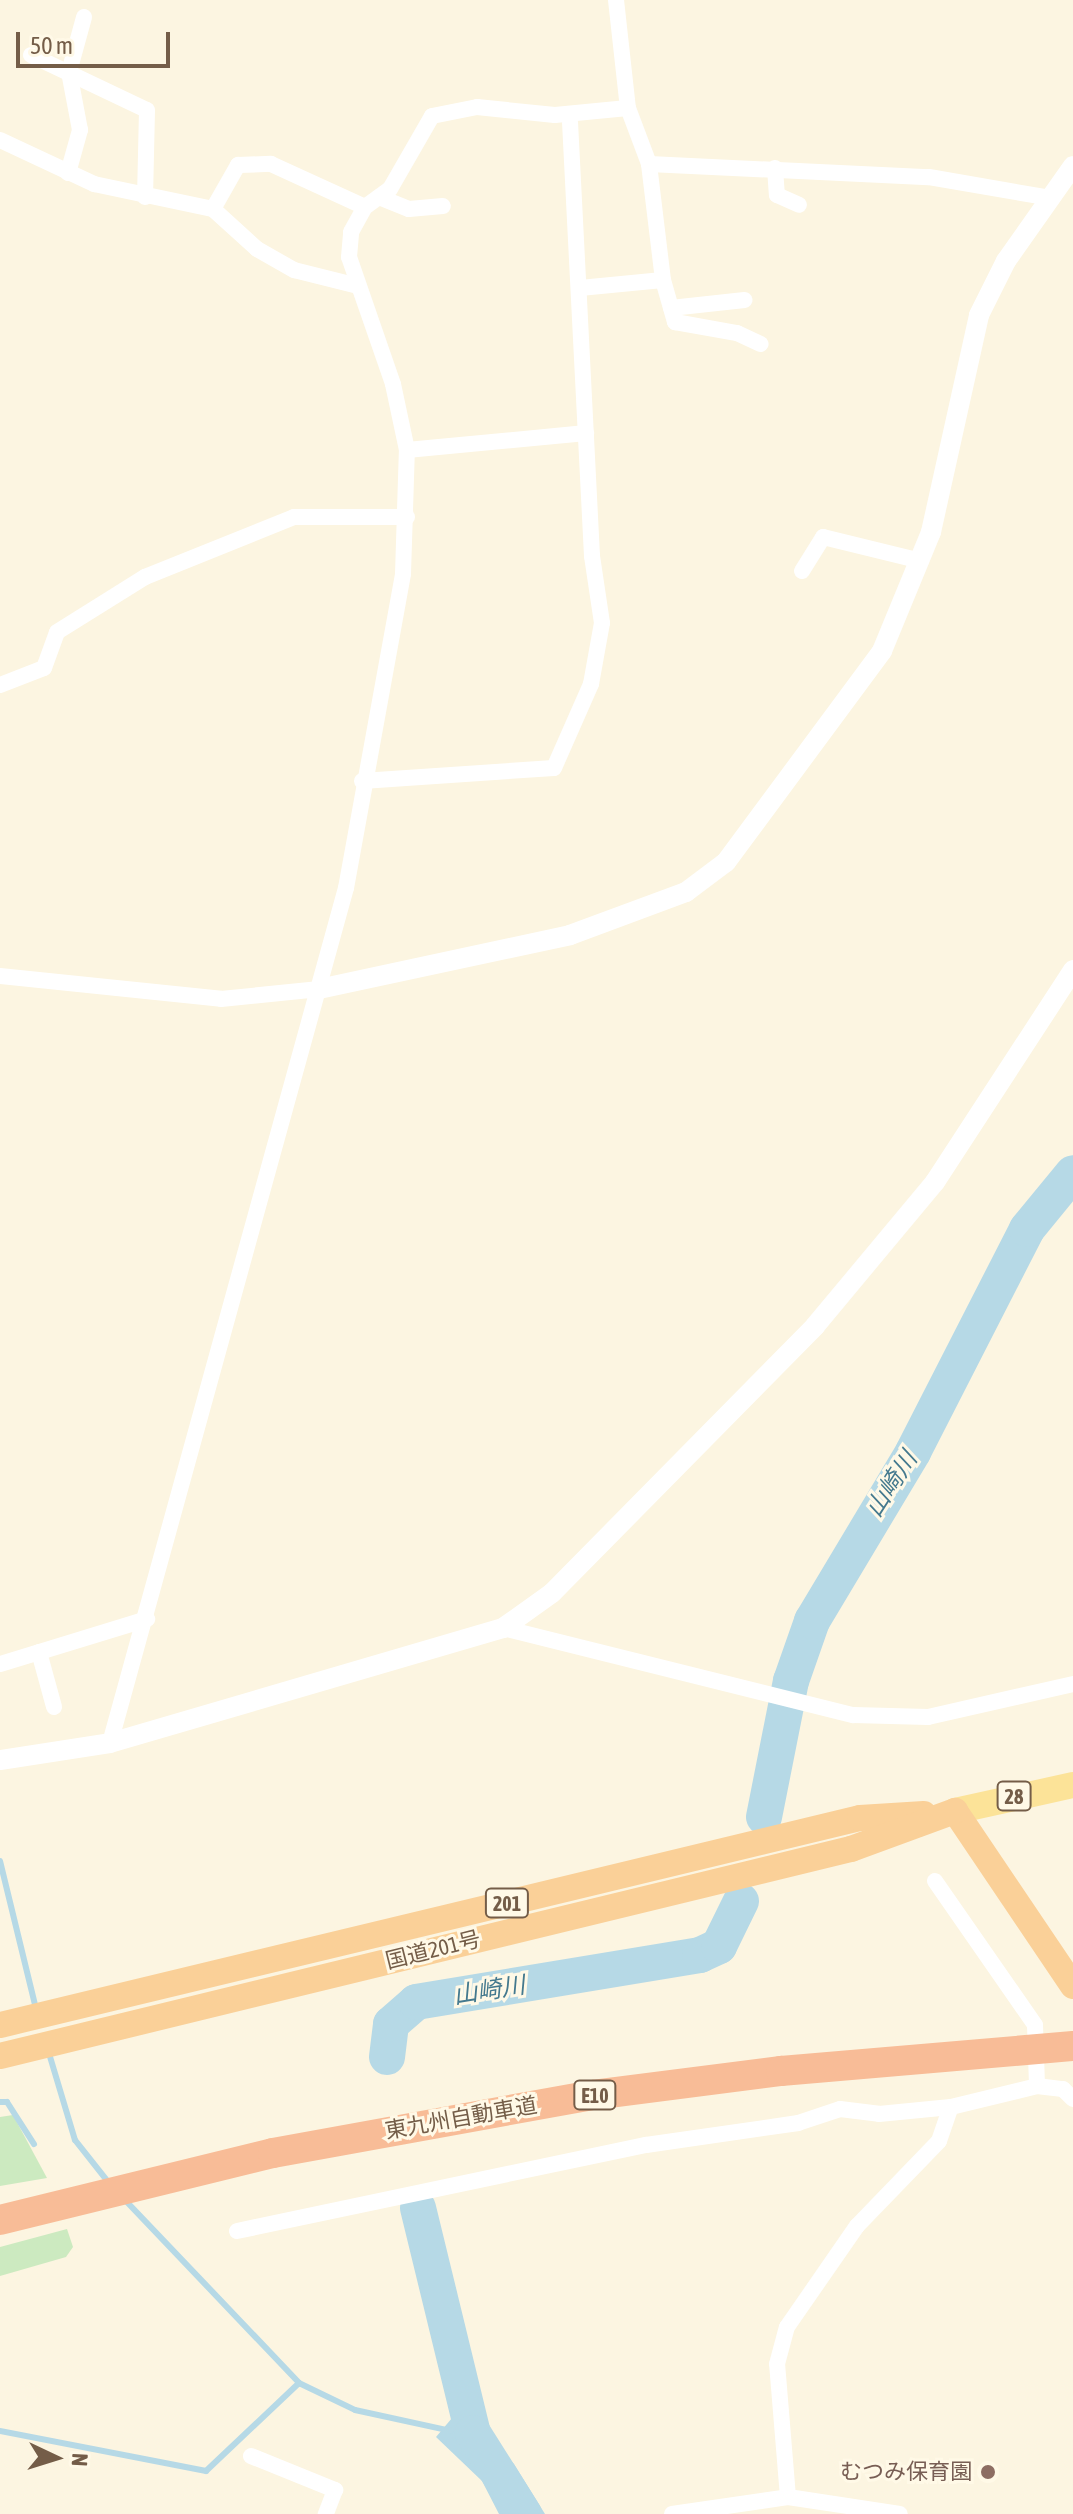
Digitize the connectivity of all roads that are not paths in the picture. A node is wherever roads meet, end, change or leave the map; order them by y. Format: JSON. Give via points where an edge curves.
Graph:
{"nodes":[{"id":1,"x":616,"y":0,"type":"edge"},
{"id":2,"x":84,"y":17,"type":"dead end"},
{"id":3,"x":31,"y":55,"type":"dead end"},
{"id":4,"x":69,"y":72,"type":"junction"},
{"id":5,"x":628,"y":108,"type":"junction"},
{"id":6,"x":570,"y":115,"type":"junction"},
{"id":7,"x":0,"y":140,"type":"edge"},
{"id":8,"x":649,"y":164,"type":"junction"},
{"id":9,"x":1073,"y":166,"type":"edge"},
{"id":10,"x":775,"y":168,"type":"junction"},
{"id":11,"x":68,"y":173,"type":"junction"},
{"id":12,"x":145,"y":197,"type":"junction"},
{"id":13,"x":1050,"y":198,"type":"junction"},
{"id":14,"x":372,"y":202,"type":"junction"},
{"id":15,"x":799,"y":205,"type":"dead end"},
{"id":16,"x":443,"y":206,"type":"dead end"},
{"id":17,"x":213,"y":209,"type":"junction"},
{"id":18,"x":663,"y":280,"type":"junction"},
{"id":19,"x":358,"y":286,"type":"junction"},
{"id":20,"x":580,"y":288,"type":"junction"},
{"id":21,"x":745,"y":300,"type":"dead end"},
{"id":22,"x":671,"y":308,"type":"junction"},
{"id":23,"x":761,"y":344,"type":"dead end"},
{"id":24,"x":586,"y":433,"type":"junction"},
{"id":25,"x":407,"y":450,"type":"junction"},
{"id":26,"x":407,"y":517,"type":"junction"},
{"id":27,"x":921,"y":561,"type":"junction"},
{"id":28,"x":802,"y":571,"type":"dead end"},
{"id":29,"x":0,"y":685,"type":"edge"},
{"id":30,"x":362,"y":781,"type":"junction"},
{"id":31,"x":1073,"y":970,"type":"edge"},
{"id":32,"x":0,"y":976,"type":"edge"},
{"id":33,"x":319,"y":989,"type":"junction"},
{"id":34,"x":147,"y":1619,"type":"junction"},
{"id":35,"x":503,"y":1628,"type":"junction"},
{"id":36,"x":39,"y":1652,"type":"junction"},
{"id":37,"x":0,"y":1664,"type":"edge"},
{"id":38,"x":1073,"y":1684,"type":"edge"},
{"id":39,"x":54,"y":1707,"type":"dead end"},
{"id":40,"x":110,"y":1743,"type":"junction"},
{"id":41,"x":2,"y":1759,"type":"edge"},
{"id":42,"x":1073,"y":1785,"type":"edge"},
{"id":43,"x":955,"y":1811,"type":"junction"},
{"id":44,"x":935,"y":1881,"type":"dead end"},
{"id":45,"x":1073,"y":1986,"type":"edge"},
{"id":46,"x":10,"y":2023,"type":"edge"},
{"id":47,"x":1073,"y":2046,"type":"edge"},
{"id":48,"x":0,"y":2056,"type":"edge"},
{"id":49,"x":1037,"y":2086,"type":"junction"},
{"id":50,"x":1073,"y":2099,"type":"edge"},
{"id":51,"x":951,"y":2107,"type":"junction"},
{"id":52,"x":50,"y":2211,"type":"junction"},
{"id":53,"x":0,"y":2220,"type":"edge"},
{"id":54,"x":237,"y":2231,"type":"dead end"},
{"id":55,"x":0,"y":2232,"type":"edge"},
{"id":56,"x":251,"y":2456,"type":"dead end"},
{"id":57,"x":788,"y":2497,"type":"junction"},
{"id":58,"x":326,"y":2514,"type":"edge"},
{"id":59,"x":672,"y":2514,"type":"edge"},
{"id":60,"x":900,"y":2514,"type":"edge"}],
"edges":[{"from":1,"to":5,"type":"street"},
{"from":2,"to":4,"type":"street"},
{"from":3,"to":4,"type":"street"},
{"from":4,"to":11,"type":"street","via":[[80,130]]},
{"from":4,"to":12,"type":"street","via":[[147,110]]},
{"from":5,"to":6,"type":"street"},
{"from":5,"to":8,"type":"street"},
{"from":6,"to":14,"type":"street","via":[[477,107],[432,116],[390,189]]},
{"from":6,"to":20,"type":"street"},
{"from":7,"to":11,"type":"street"},
{"from":8,"to":10,"type":"street"},
{"from":8,"to":18,"type":"street"},
{"from":9,"to":13,"type":"street"},
{"from":10,"to":13,"type":"street","via":[[996,184]]},
{"from":10,"to":15,"type":"street","via":[[777,195]]},
{"from":11,"to":12,"type":"street"},
{"from":12,"to":17,"type":"street"},
{"from":13,"to":27,"type":"street","via":[[979,315]]},
{"from":14,"to":16,"type":"street","via":[[409,209]]},
{"from":14,"to":17,"type":"street","via":[[271,164],[238,165]]},
{"from":14,"to":19,"type":"street","via":[[351,232],[349,257]]},
{"from":17,"to":19,"type":"street","via":[[257,249],[294,270]]},
{"from":18,"to":20,"type":"street"},
{"from":18,"to":22,"type":"street"},
{"from":19,"to":25,"type":"street","via":[[393,384]]},
{"from":20,"to":24,"type":"street"},
{"from":21,"to":22,"type":"street"},
{"from":22,"to":23,"type":"street","via":[[675,322],[737,333]]},
{"from":24,"to":25,"type":"street"},
{"from":24,"to":30,"type":"street","via":[[600,653],[554,768]]},
{"from":25,"to":26,"type":"street"},
{"from":26,"to":29,"type":"street","via":[[294,517],[145,577],[57,632],[44,668]]},
{"from":26,"to":30,"type":"street","via":[[403,574]]},
{"from":27,"to":28,"type":"street","via":[[823,537]]},
{"from":27,"to":33,"type":"street","via":[[882,651],[807,758],[726,862],[686,892],[570,935]]},
{"from":30,"to":33,"type":"street","via":[[346,888]]},
{"from":31,"to":35,"type":"street","via":[[935,1182],[815,1326],[552,1593]]},
{"from":32,"to":33,"type":"street","via":[[221,999]]},
{"from":33,"to":34,"type":"street","via":[[238,1260]]},
{"from":34,"to":36,"type":"street"},
{"from":34,"to":40,"type":"street"},
{"from":35,"to":38,"type":"street","via":[[853,1715],[928,1717]]},
{"from":35,"to":40,"type":"street"},
{"from":36,"to":37,"type":"street"},
{"from":36,"to":39,"type":"street"},
{"from":40,"to":41,"type":"street"},
{"from":42,"to":43,"type":"main road","number":"28"},
{"from":43,"to":45,"type":"highway"},
{"from":43,"to":46,"type":"highway","name":"国道201号","number":"201","via":[[860,1818]]},
{"from":43,"to":48,"type":"highway","name":"国道201号","number":"201","via":[[851,1849]]},
{"from":44,"to":49,"type":"street","via":[[1035,2025]]},
{"from":47,"to":52,"type":"highway","name":"東九州自動車道","number":"E10","via":[[593,2095],[423,2123],[182,2175]]},
{"from":49,"to":50,"type":"street","via":[[1063,2089]]},
{"from":49,"to":51,"type":"street"},
{"from":51,"to":54,"type":"street","via":[[819,2112],[798,2123],[646,2145]]},
{"from":51,"to":57,"type":"street","via":[[939,2141],[857,2226],[787,2327],[777,2364]]},
{"from":52,"to":53,"type":"highway"},
{"from":52,"to":55,"type":"highway"},
{"from":56,"to":58,"type":"street","via":[[335,2490]]},
{"from":57,"to":59,"type":"street"},
{"from":57,"to":60,"type":"street"}]}
